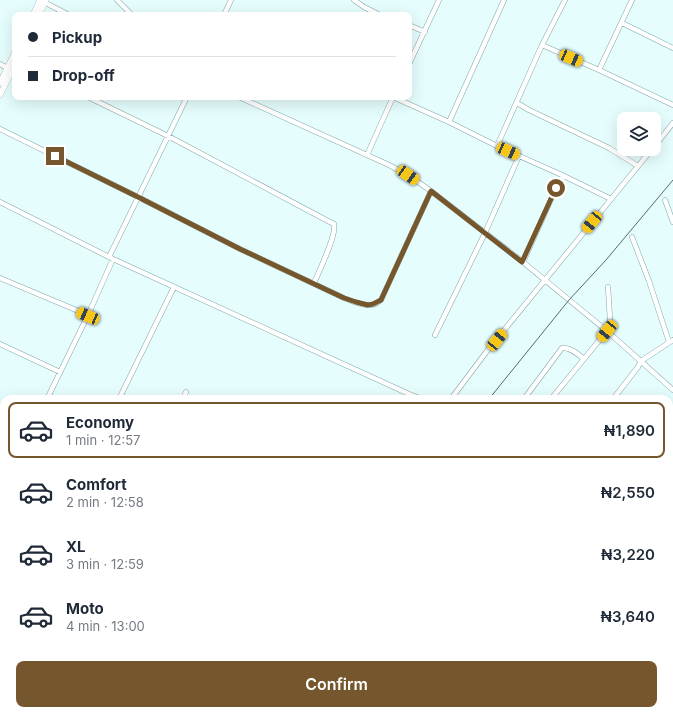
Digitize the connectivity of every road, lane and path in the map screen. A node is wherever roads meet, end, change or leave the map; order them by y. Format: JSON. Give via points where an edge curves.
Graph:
{"nodes":[{"id":1,"x":117,"y":0,"type":"edge"},
{"id":2,"x":231,"y":0,"type":"edge"},
{"id":3,"x":354,"y":0,"type":"edge"},
{"id":4,"x":439,"y":0,"type":"edge"},
{"id":5,"x":504,"y":0,"type":"edge"},
{"id":6,"x":564,"y":0,"type":"edge"},
{"id":7,"x":632,"y":0,"type":"edge"},
{"id":8,"x":43,"y":1,"type":"edge"},
{"id":9,"x":35,"y":12,"type":"edge"},
{"id":10,"x":40,"y":12,"type":"edge"},
{"id":11,"x":63,"y":12,"type":"edge"},
{"id":12,"x":129,"y":12,"type":"edge"},
{"id":13,"x":225,"y":12,"type":"edge"},
{"id":14,"x":374,"y":12,"type":"edge"},
{"id":15,"x":622,"y":23,"type":"junction"},
{"id":16,"x":412,"y":26,"type":"edge"},
{"id":17,"x":415,"y":28,"type":"junction"},
{"id":18,"x":425,"y":32,"type":"junction"},
{"id":19,"x":422,"y":37,"type":"junction"},
{"id":20,"x":542,"y":45,"type":"junction"},
{"id":21,"x":673,"y":48,"type":"edge"},
{"id":22,"x":12,"y":58,"type":"edge"},
{"id":23,"x":412,"y":58,"type":"edge"},
{"id":24,"x":0,"y":64,"type":"edge"},
{"id":25,"x":7,"y":68,"type":"junction"},
{"id":26,"x":12,"y":70,"type":"edge"},
{"id":27,"x":600,"y":70,"type":"junction"},
{"id":28,"x":0,"y":83,"type":"edge"},
{"id":29,"x":0,"y":95,"type":"edge"},
{"id":30,"x":94,"y":100,"type":"edge"},
{"id":31,"x":186,"y":100,"type":"edge"},
{"id":32,"x":246,"y":100,"type":"edge"},
{"id":33,"x":390,"y":100,"type":"edge"},
{"id":34,"x":396,"y":100,"type":"edge"},
{"id":35,"x":517,"y":103,"type":"junction"},
{"id":36,"x":673,"y":104,"type":"edge"},
{"id":37,"x":448,"y":122,"type":"junction"},
{"id":38,"x":673,"y":123,"type":"edge"},
{"id":39,"x":0,"y":129,"type":"edge"},
{"id":40,"x":168,"y":136,"type":"junction"},
{"id":41,"x":661,"y":138,"type":"edge"},
{"id":42,"x":496,"y":146,"type":"junction"},
{"id":43,"x":367,"y":155,"type":"junction"},
{"id":44,"x":519,"y":156,"type":"junction"},
{"id":45,"x":646,"y":156,"type":"edge"},
{"id":46,"x":638,"y":166,"type":"junction"},
{"id":47,"x":562,"y":175,"type":"junction"},
{"id":48,"x":431,"y":191,"type":"junction"},
{"id":49,"x":138,"y":197,"type":"junction"},
{"id":50,"x":611,"y":199,"type":"junction"},
{"id":51,"x":665,"y":200,"type":"dead end"},
{"id":52,"x":0,"y":202,"type":"edge"},
{"id":53,"x":673,"y":205,"type":"edge"},
{"id":54,"x":668,"y":207,"type":"junction"},
{"id":55,"x":673,"y":222,"type":"edge"},
{"id":56,"x":486,"y":233,"type":"junction"},
{"id":57,"x":632,"y":237,"type":"dead end"},
{"id":58,"x":111,"y":258,"type":"junction"},
{"id":59,"x":522,"y":262,"type":"junction"},
{"id":60,"x":0,"y":278,"type":"edge"},
{"id":61,"x":545,"y":280,"type":"junction"},
{"id":62,"x":314,"y":283,"type":"junction"},
{"id":63,"x":174,"y":287,"type":"junction"},
{"id":64,"x":608,"y":287,"type":"dead end"},
{"id":65,"x":88,"y":316,"type":"junction"},
{"id":66,"x":607,"y":331,"type":"junction"},
{"id":67,"x":435,"y":335,"type":"dead end"},
{"id":68,"x":671,"y":341,"type":"edge"},
{"id":69,"x":0,"y":346,"type":"edge"},
{"id":70,"x":584,"y":359,"type":"junction"},
{"id":71,"x":641,"y":361,"type":"junction"},
{"id":72,"x":60,"y":372,"type":"junction"},
{"id":73,"x":673,"y":390,"type":"edge"},
{"id":74,"x":186,"y":392,"type":"dead end"},
{"id":75,"x":49,"y":395,"type":"edge"},
{"id":76,"x":121,"y":395,"type":"edge"},
{"id":77,"x":185,"y":395,"type":"edge"},
{"id":78,"x":412,"y":395,"type":"edge"},
{"id":79,"x":454,"y":395,"type":"edge"},
{"id":80,"x":527,"y":395,"type":"edge"},
{"id":81,"x":554,"y":395,"type":"edge"},
{"id":82,"x":616,"y":395,"type":"edge"}],
"edges":[{"from":1,"to":12,"type":"street"},
{"from":2,"to":13,"type":"street"},
{"from":3,"to":14,"type":"street"},
{"from":4,"to":18,"type":"street"},
{"from":5,"to":37,"type":"street"},
{"from":6,"to":20,"type":"street"},
{"from":7,"to":15,"type":"street"},
{"from":8,"to":9,"type":"main road"},
{"from":8,"to":10,"type":"main road"},
{"from":8,"to":11,"type":"street"},
{"from":15,"to":21,"type":"street"},
{"from":15,"to":27,"type":"street"},
{"from":16,"to":17,"type":"street"},
{"from":17,"to":18,"type":"street"},
{"from":17,"to":19,"type":"street"},
{"from":18,"to":19,"type":"street"},
{"from":19,"to":23,"type":"street"},
{"from":20,"to":27,"type":"street"},
{"from":20,"to":35,"type":"street"},
{"from":22,"to":25,"type":"main road"},
{"from":24,"to":25,"type":"street"},
{"from":25,"to":28,"type":"main road"},
{"from":26,"to":29,"type":"main road"},
{"from":27,"to":36,"type":"street"},
{"from":30,"to":40,"type":"street"},
{"from":31,"to":40,"type":"street"},
{"from":32,"to":43,"type":"street"},
{"from":33,"to":43,"type":"street"},
{"from":34,"to":37,"type":"street"},
{"from":35,"to":42,"type":"street"},
{"from":35,"to":46,"type":"street","via":[[609,148]]},
{"from":37,"to":42,"type":"street"},
{"from":38,"to":41,"type":"street"},
{"from":39,"to":49,"type":"street"},
{"from":40,"to":49,"type":"street"},
{"from":40,"to":62,"type":"street","via":[[334,224],[335,231]]},
{"from":42,"to":44,"type":"street"},
{"from":43,"to":48,"type":"street","via":[[408,175]]},
{"from":44,"to":47,"type":"street"},
{"from":44,"to":56,"type":"street"},
{"from":45,"to":46,"type":"street"},
{"from":46,"to":50,"type":"street"},
{"from":47,"to":50,"type":"street"},
{"from":47,"to":59,"type":"street"},
{"from":48,"to":56,"type":"street"},
{"from":48,"to":62,"type":"street","via":[[381,300],[372,305],[356,302]]},
{"from":49,"to":58,"type":"street"},
{"from":49,"to":62,"type":"street"},
{"from":50,"to":61,"type":"street"},
{"from":51,"to":54,"type":"street"},
{"from":52,"to":58,"type":"street"},
{"from":53,"to":54,"type":"street"},
{"from":54,"to":55,"type":"street"},
{"from":56,"to":59,"type":"street"},
{"from":56,"to":67,"type":"street"},
{"from":57,"to":68,"type":"street"},
{"from":58,"to":63,"type":"street"},
{"from":58,"to":65,"type":"street"},
{"from":59,"to":61,"type":"street"},
{"from":60,"to":65,"type":"street"},
{"from":61,"to":66,"type":"street"},
{"from":61,"to":79,"type":"street"},
{"from":63,"to":76,"type":"street"},
{"from":63,"to":78,"type":"street"},
{"from":64,"to":66,"type":"street","via":[[610,320]]},
{"from":65,"to":72,"type":"street"},
{"from":66,"to":70,"type":"street"},
{"from":66,"to":71,"type":"street"},
{"from":68,"to":71,"type":"street"},
{"from":69,"to":72,"type":"street"},
{"from":70,"to":80,"type":"street","via":[[565,347],[562,348]]},
{"from":70,"to":81,"type":"street"},
{"from":71,"to":73,"type":"street"},
{"from":71,"to":82,"type":"street"},
{"from":72,"to":75,"type":"street"},
{"from":74,"to":77,"type":"street"}]}
